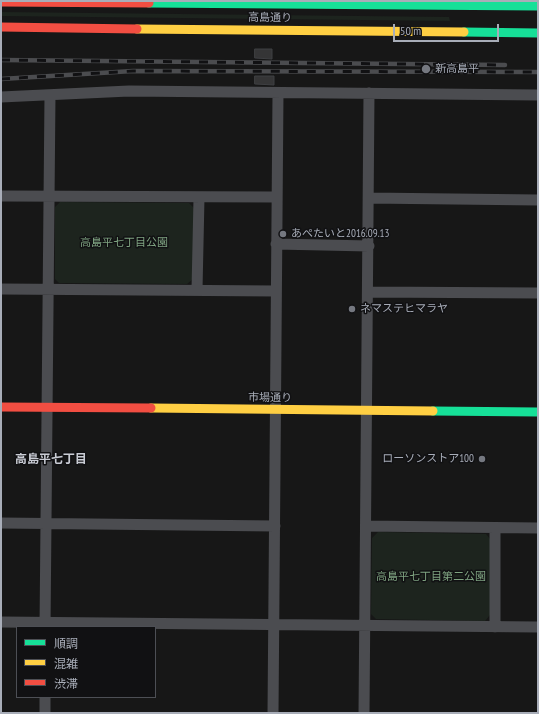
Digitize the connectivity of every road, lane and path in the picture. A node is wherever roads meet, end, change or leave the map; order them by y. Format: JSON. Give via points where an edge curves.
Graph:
{"nodes":[{"id":1,"x":1,"y":2,"type":"edge"},
{"id":2,"x":538,"y":6,"type":"edge"},
{"id":3,"x":1,"y":27,"type":"edge"},
{"id":4,"x":538,"y":33,"type":"edge"},
{"id":5,"x":278,"y":93,"type":"junction"},
{"id":6,"x":369,"y":94,"type":"junction"},
{"id":7,"x":50,"y":95,"type":"junction"},
{"id":8,"x":538,"y":95,"type":"edge"},
{"id":9,"x":1,"y":97,"type":"edge"},
{"id":10,"x":1,"y":196,"type":"edge"},
{"id":11,"x":49,"y":196,"type":"junction"},
{"id":12,"x":199,"y":198,"type":"junction"},
{"id":13,"x":277,"y":198,"type":"junction"},
{"id":14,"x":369,"y":198,"type":"junction"},
{"id":15,"x":538,"y":200,"type":"edge"},
{"id":16,"x":276,"y":244,"type":"junction"},
{"id":17,"x":369,"y":246,"type":"junction"},
{"id":18,"x":1,"y":289,"type":"edge"},
{"id":19,"x":49,"y":289,"type":"junction"},
{"id":20,"x":197,"y":290,"type":"junction"},
{"id":21,"x":276,"y":291,"type":"junction"},
{"id":22,"x":368,"y":292,"type":"junction"},
{"id":23,"x":538,"y":293,"type":"edge"},
{"id":24,"x":1,"y":407,"type":"edge"},
{"id":25,"x":48,"y":407,"type":"junction"},
{"id":26,"x":275,"y":410,"type":"junction"},
{"id":27,"x":367,"y":410,"type":"junction"},
{"id":28,"x":538,"y":412,"type":"edge"},
{"id":29,"x":1,"y":523,"type":"edge"},
{"id":30,"x":46,"y":524,"type":"junction"},
{"id":31,"x":275,"y":526,"type":"junction"},
{"id":32,"x":366,"y":526,"type":"junction"},
{"id":33,"x":496,"y":528,"type":"junction"},
{"id":34,"x":538,"y":528,"type":"edge"},
{"id":35,"x":1,"y":622,"type":"edge"},
{"id":36,"x":46,"y":625,"type":"edge"},
{"id":37,"x":365,"y":625,"type":"junction"},
{"id":38,"x":274,"y":626,"type":"junction"},
{"id":39,"x":495,"y":627,"type":"junction"},
{"id":40,"x":538,"y":627,"type":"edge"},
{"id":41,"x":45,"y":698,"type":"edge"},
{"id":42,"x":45,"y":713,"type":"edge"},
{"id":43,"x":273,"y":713,"type":"edge"},
{"id":44,"x":364,"y":713,"type":"edge"}],
"edges":[{"from":1,"to":2,"type":"main road","name":"高島通り"},
{"from":3,"to":4,"type":"main road","name":"高島通り"},
{"from":5,"to":6,"type":"street"},
{"from":5,"to":7,"type":"street","via":[[129,91]]},
{"from":5,"to":13,"type":"street"},
{"from":6,"to":8,"type":"street"},
{"from":6,"to":14,"type":"street"},
{"from":7,"to":9,"type":"street"},
{"from":7,"to":11,"type":"street"},
{"from":10,"to":11,"type":"street"},
{"from":11,"to":12,"type":"street"},
{"from":11,"to":19,"type":"street"},
{"from":12,"to":13,"type":"street"},
{"from":12,"to":20,"type":"street"},
{"from":13,"to":16,"type":"street"},
{"from":14,"to":15,"type":"street"},
{"from":14,"to":17,"type":"street"},
{"from":16,"to":17,"type":"street"},
{"from":16,"to":21,"type":"street"},
{"from":17,"to":22,"type":"street"},
{"from":18,"to":19,"type":"street"},
{"from":19,"to":20,"type":"street"},
{"from":19,"to":25,"type":"street"},
{"from":20,"to":21,"type":"street"},
{"from":21,"to":26,"type":"street"},
{"from":22,"to":23,"type":"street"},
{"from":22,"to":27,"type":"street"},
{"from":24,"to":25,"type":"main road","name":"市場通り"},
{"from":25,"to":26,"type":"main road","name":"市場通り"},
{"from":25,"to":30,"type":"street"},
{"from":26,"to":27,"type":"main road","name":"市場通り"},
{"from":26,"to":31,"type":"street"},
{"from":27,"to":28,"type":"main road","name":"市場通り"},
{"from":27,"to":32,"type":"street"},
{"from":29,"to":30,"type":"street"},
{"from":30,"to":31,"type":"street"},
{"from":30,"to":36,"type":"street"},
{"from":31,"to":38,"type":"street"},
{"from":32,"to":33,"type":"street"},
{"from":32,"to":37,"type":"street"},
{"from":33,"to":34,"type":"street"},
{"from":33,"to":39,"type":"street"},
{"from":35,"to":36,"type":"street"},
{"from":36,"to":38,"type":"street"},
{"from":37,"to":38,"type":"street"},
{"from":37,"to":39,"type":"street"},
{"from":37,"to":44,"type":"street"},
{"from":38,"to":43,"type":"street"},
{"from":39,"to":40,"type":"street"},
{"from":41,"to":42,"type":"street"}]}
